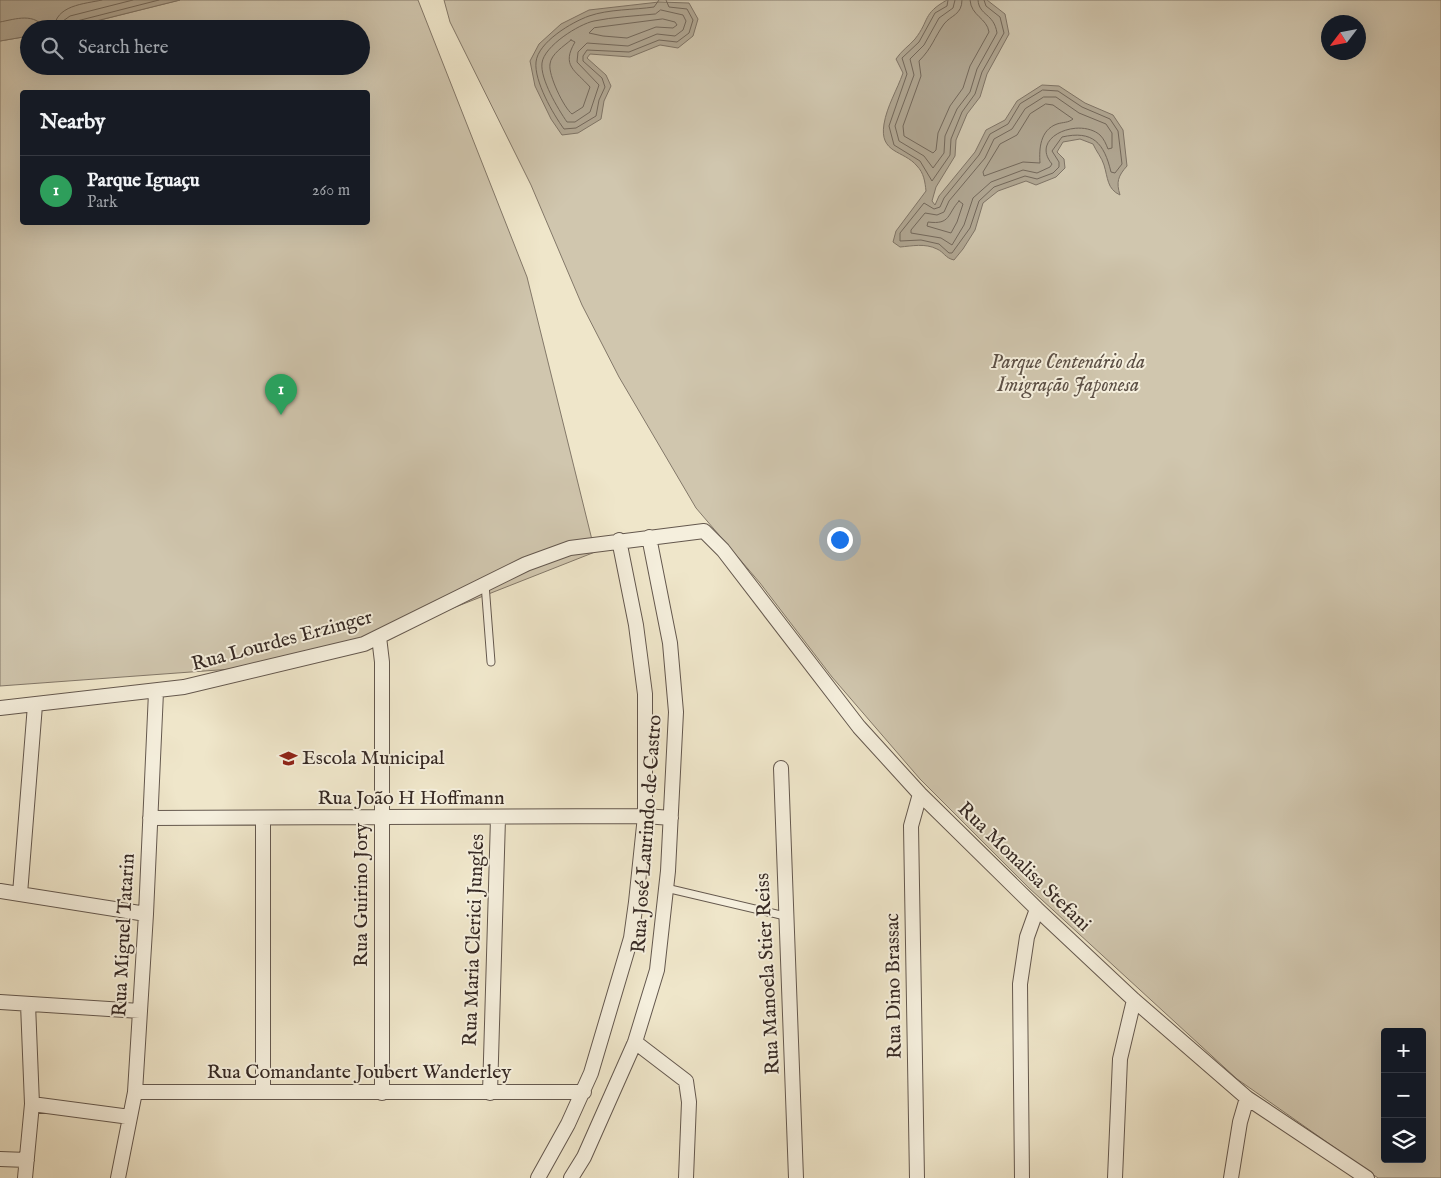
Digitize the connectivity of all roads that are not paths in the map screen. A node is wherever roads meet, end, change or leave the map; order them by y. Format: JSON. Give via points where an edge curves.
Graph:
{"nodes":[{"id":1,"x":704,"y":531,"type":"joint"},
{"id":2,"x":649,"y":536,"type":"junction"},
{"id":3,"x":619,"y":540,"type":"junction"},
{"id":4,"x":485,"y":584,"type":"junction"},
{"id":5,"x":379,"y":637,"type":"junction"},
{"id":6,"x":491,"y":662,"type":"dead end"},
{"id":7,"x":156,"y":692,"type":"junction"},
{"id":8,"x":35,"y":705,"type":"junction"},
{"id":9,"x":0,"y":708,"type":"edge"},
{"id":10,"x":781,"y":768,"type":"dead end"},
{"id":11,"x":920,"y":794,"type":"junction"},
{"id":12,"x":645,"y":816,"type":"junction"},
{"id":13,"x":150,"y":818,"type":"junction"},
{"id":14,"x":262,"y":818,"type":"junction"},
{"id":15,"x":380,"y":818,"type":"junction"},
{"id":16,"x":498,"y":818,"type":"junction"},
{"id":17,"x":671,"y":818,"type":"junction"},
{"id":18,"x":666,"y":888,"type":"junction"},
{"id":19,"x":0,"y":891,"type":"edge"},
{"id":20,"x":20,"y":894,"type":"junction"},
{"id":21,"x":1037,"y":909,"type":"junction"},
{"id":22,"x":146,"y":914,"type":"junction"},
{"id":23,"x":785,"y":916,"type":"junction"},
{"id":24,"x":1134,"y":1000,"type":"junction"},
{"id":25,"x":0,"y":1002,"type":"edge"},
{"id":26,"x":28,"y":1004,"type":"junction"},
{"id":27,"x":140,"y":1011,"type":"junction"},
{"id":28,"x":635,"y":1042,"type":"junction"},
{"id":29,"x":135,"y":1092,"type":"junction"},
{"id":30,"x":263,"y":1092,"type":"junction"},
{"id":31,"x":584,"y":1092,"type":"junction"},
{"id":32,"x":382,"y":1093,"type":"junction"},
{"id":33,"x":490,"y":1093,"type":"junction"},
{"id":34,"x":1247,"y":1098,"type":"junction"},
{"id":35,"x":32,"y":1104,"type":"junction"},
{"id":36,"x":130,"y":1117,"type":"junction"},
{"id":37,"x":584,"y":1157,"type":"junction"},
{"id":38,"x":0,"y":1158,"type":"edge"},
{"id":39,"x":27,"y":1160,"type":"junction"},
{"id":40,"x":1352,"y":1173,"type":"edge"},
{"id":41,"x":25,"y":1178,"type":"edge"},
{"id":42,"x":118,"y":1178,"type":"edge"},
{"id":43,"x":538,"y":1178,"type":"edge"},
{"id":44,"x":571,"y":1178,"type":"edge"},
{"id":45,"x":583,"y":1178,"type":"edge"},
{"id":46,"x":686,"y":1178,"type":"edge"},
{"id":47,"x":796,"y":1178,"type":"edge"},
{"id":48,"x":917,"y":1178,"type":"edge"},
{"id":49,"x":1022,"y":1178,"type":"edge"},
{"id":50,"x":1115,"y":1178,"type":"edge"},
{"id":51,"x":1232,"y":1178,"type":"edge"},
{"id":52,"x":1367,"y":1178,"type":"edge"}],
"edges":[{"from":1,"to":2,"type":"street","name":"Rua Lourdes Erzinger"},
{"from":1,"to":11,"type":"street","name":"Rua Monalisa Stefani","via":[[723,550],[859,727]]},
{"from":2,"to":3,"type":"street","name":"Rua Lourdes Erzinger"},
{"from":2,"to":17,"type":"street","name":"Rua José Laurindo de Castro","via":[[670,643],[676,712]]},
{"from":3,"to":4,"type":"street","name":"Rua Lourdes Erzinger","via":[[570,548]]},
{"from":3,"to":12,"type":"street","name":"Rua José Laurindo de Castro","via":[[636,625],[645,694]]},
{"from":4,"to":5,"type":"street","name":"Rua Lourdes Erzinger"},
{"from":4,"to":6,"type":"lane"},
{"from":5,"to":7,"type":"street","name":"Rua Lourdes Erzinger","via":[[364,644]]},
{"from":5,"to":15,"type":"street","name":"Rua Guirino Jory","via":[[382,662]]},
{"from":7,"to":8,"type":"street","name":"Rua Lourdes Erzinger"},
{"from":7,"to":13,"type":"street","name":"Rua Miguel Tatarin"},
{"from":8,"to":9,"type":"street","name":"Rua Lourdes Erzinger"},
{"from":8,"to":20,"type":"street"},
{"from":10,"to":23,"type":"street","name":"Rua Manoela Stier Reiss"},
{"from":11,"to":21,"type":"street","name":"Rua Monalisa Stefani"},
{"from":11,"to":48,"type":"street","name":"Rua Dino Brassac","via":[[911,826]]},
{"from":12,"to":16,"type":"street","name":"Rua João H Hoffmann"},
{"from":12,"to":17,"type":"street","name":"Rua João H Hoffmann"},
{"from":12,"to":31,"type":"street","name":"Rua José Laurindo de Castro","via":[[631,938]]},
{"from":13,"to":14,"type":"street","name":"Rua João H Hoffmann"},
{"from":13,"to":22,"type":"street","name":"Rua Miguel Tatarin"},
{"from":14,"to":15,"type":"street","name":"Rua João H Hoffmann"},
{"from":14,"to":30,"type":"street"},
{"from":15,"to":16,"type":"street","name":"Rua João H Hoffmann"},
{"from":15,"to":32,"type":"street","name":"Rua Guirino Jory"},
{"from":16,"to":33,"type":"street","name":"Rua Maria Clerici Jungles"},
{"from":17,"to":18,"type":"street","name":"Rua José Laurindo de Castro"},
{"from":18,"to":23,"type":"lane"},
{"from":18,"to":28,"type":"street","name":"Rua José Laurindo de Castro","via":[[657,970]]},
{"from":19,"to":20,"type":"street"},
{"from":20,"to":22,"type":"street"},
{"from":21,"to":24,"type":"street","name":"Rua Monalisa Stefani"},
{"from":21,"to":49,"type":"street","via":[[1027,938],[1020,984]]},
{"from":22,"to":27,"type":"street","name":"Rua Miguel Tatarin"},
{"from":23,"to":47,"type":"street","name":"Rua Manoela Stier Reiss"},
{"from":24,"to":34,"type":"street","name":"Rua Monalisa Stefani"},
{"from":24,"to":50,"type":"street","via":[[1120,1059]]},
{"from":25,"to":26,"type":"street"},
{"from":26,"to":27,"type":"street"},
{"from":26,"to":35,"type":"street"},
{"from":27,"to":29,"type":"street","name":"Rua Miguel Tatarin"},
{"from":28,"to":37,"type":"street","name":"Rua José Laurindo de Castro"},
{"from":28,"to":46,"type":"street","via":[[686,1081],[689,1102]]},
{"from":29,"to":30,"type":"street","name":"Rua Comandante Joubert Wanderley"},
{"from":29,"to":36,"type":"street","name":"Rua Miguel Tatarin"},
{"from":30,"to":32,"type":"street","name":"Rua Comandante Joubert Wanderley"},
{"from":31,"to":33,"type":"street","name":"Rua Comandante Joubert Wanderley"},
{"from":31,"to":43,"type":"street","name":"Rua José Laurindo de Castro"},
{"from":32,"to":33,"type":"street","name":"Rua Comandante Joubert Wanderley"},
{"from":34,"to":40,"type":"street","name":"Rua Monalisa Stefani"},
{"from":34,"to":51,"type":"street"},
{"from":35,"to":36,"type":"street"},
{"from":35,"to":39,"type":"street"},
{"from":36,"to":42,"type":"street","name":"Rua Miguel Tatarin"},
{"from":37,"to":44,"type":"street","name":"Rua José Laurindo de Castro"},
{"from":37,"to":45,"type":"street"},
{"from":38,"to":39,"type":"street"},
{"from":39,"to":41,"type":"street"},
{"from":40,"to":52,"type":"street","name":"Rua Monalisa Stefani"}]}
